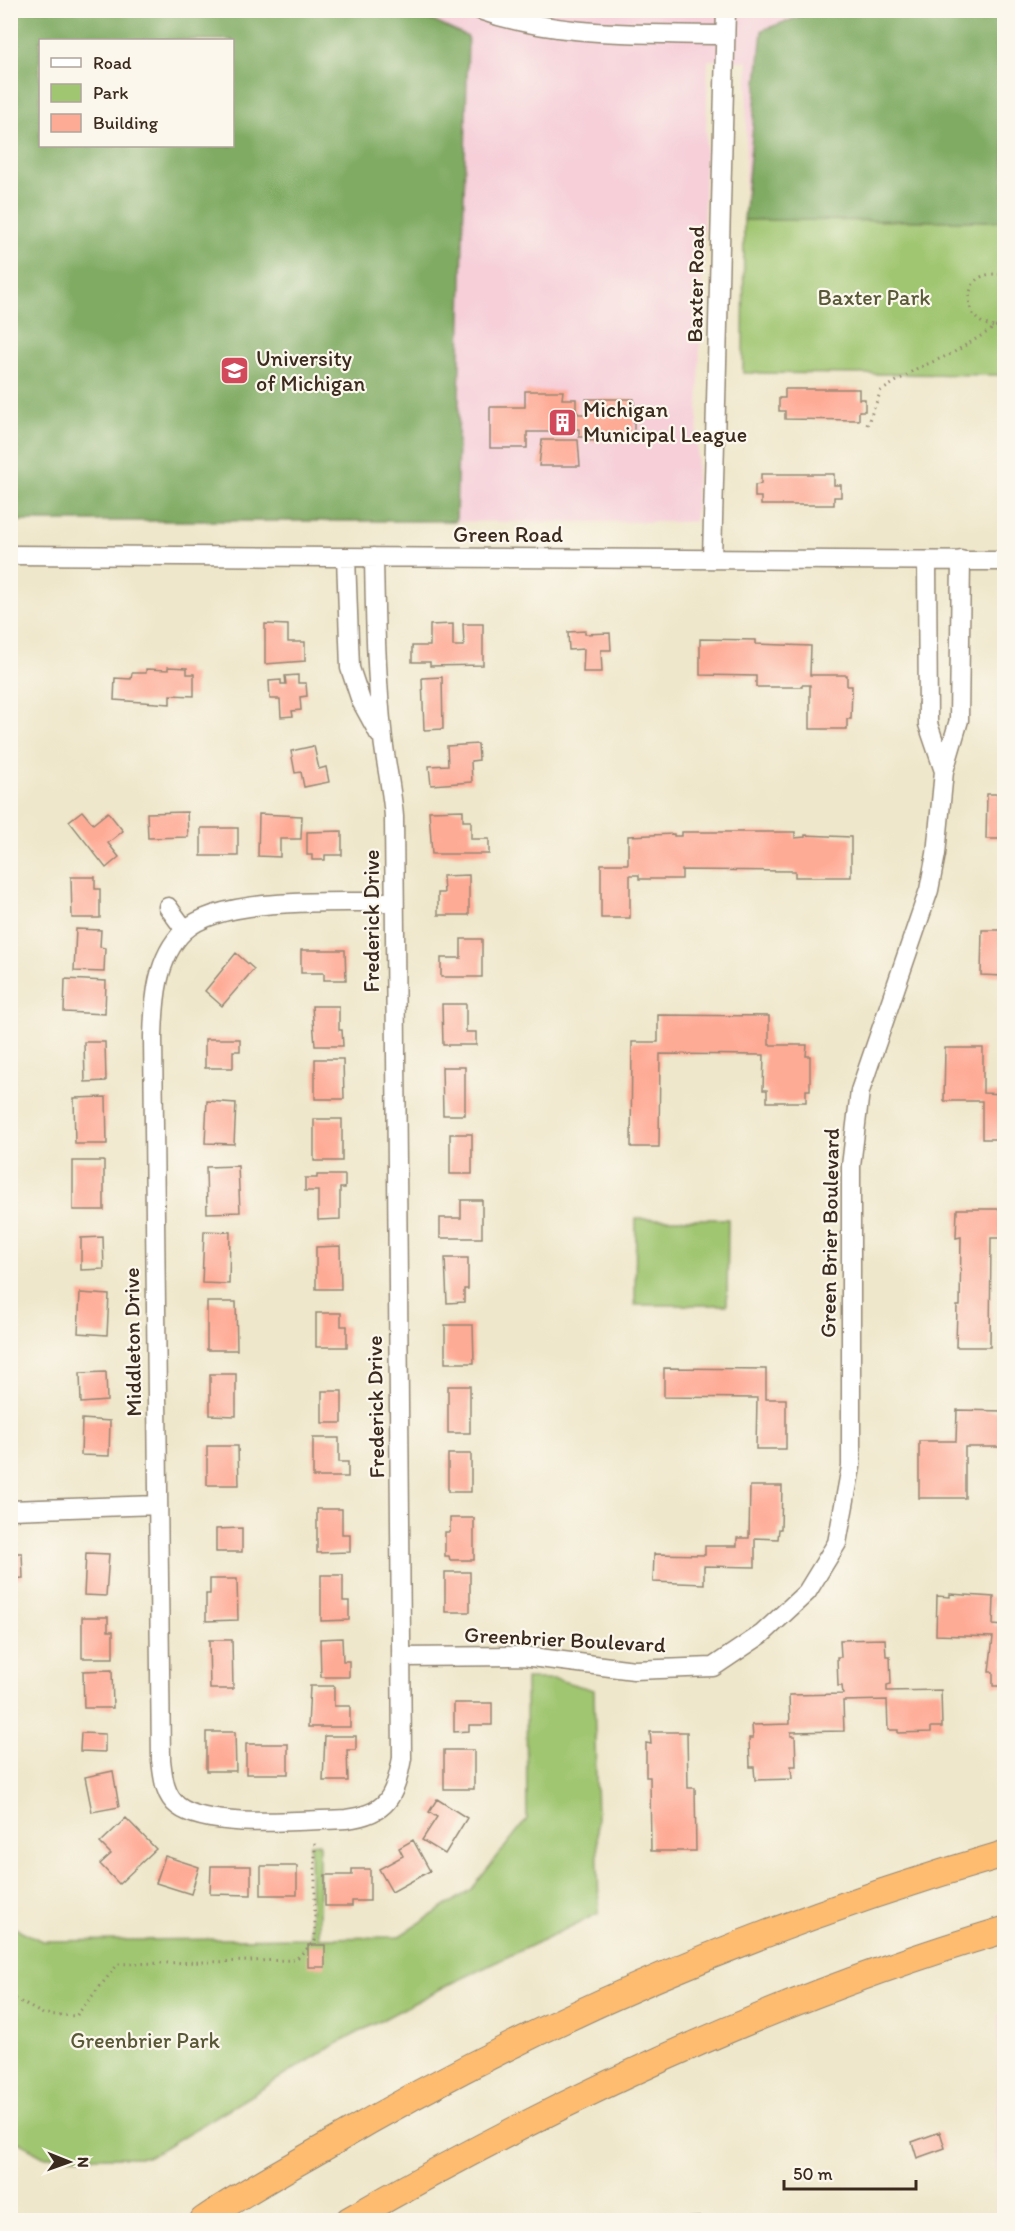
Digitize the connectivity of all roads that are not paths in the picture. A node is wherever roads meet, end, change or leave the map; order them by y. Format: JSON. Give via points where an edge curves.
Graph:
{"nodes":[{"id":1,"x":480,"y":10,"type":"edge"},
{"id":2,"x":726,"y":10,"type":"edge"},
{"id":3,"x":725,"y":35,"type":"junction"},
{"id":4,"x":10,"y":555,"type":"edge"},
{"id":5,"x":346,"y":557,"type":"junction"},
{"id":6,"x":374,"y":557,"type":"junction"},
{"id":7,"x":712,"y":559,"type":"junction"},
{"id":8,"x":927,"y":561,"type":"junction"},
{"id":9,"x":961,"y":561,"type":"junction"},
{"id":10,"x":1005,"y":561,"type":"edge"},
{"id":11,"x":383,"y":741,"type":"junction"},
{"id":12,"x":944,"y":771,"type":"junction"},
{"id":13,"x":394,"y":902,"type":"junction"},
{"id":14,"x":168,"y":907,"type":"dead end"},
{"id":15,"x":185,"y":930,"type":"junction"},
{"id":16,"x":159,"y":1505,"type":"junction"},
{"id":17,"x":10,"y":1509,"type":"edge"},
{"id":18,"x":807,"y":1592,"type":"joint"},
{"id":19,"x":402,"y":1657,"type":"junction"},
{"id":20,"x":161,"y":1760,"type":"joint"},
{"id":21,"x":1005,"y":1854,"type":"edge"},
{"id":22,"x":1005,"y":1930,"type":"edge"},
{"id":23,"x":216,"y":2217,"type":"edge"},
{"id":24,"x":349,"y":2220,"type":"edge"}],
"edges":[{"from":1,"to":3,"type":"street","via":[[530,26],[561,30]]},
{"from":2,"to":3,"type":"street","name":"Baxter Road"},
{"from":3,"to":7,"type":"street","name":"Baxter Road"},
{"from":4,"to":5,"type":"street","name":"Green Road"},
{"from":5,"to":6,"type":"street","name":"Green Road"},
{"from":5,"to":11,"type":"street","name":"Frederick Drive","via":[[350,668],[361,701]]},
{"from":6,"to":7,"type":"street","name":"Green Road"},
{"from":6,"to":11,"type":"street","name":"Frederick Drive","via":[[375,659]]},
{"from":7,"to":8,"type":"street","name":"Green Road"},
{"from":8,"to":9,"type":"street","name":"Green Road"},
{"from":8,"to":12,"type":"street","name":"Green Brier Boulevard","via":[[928,724]]},
{"from":9,"to":10,"type":"street","name":"Green Road"},
{"from":9,"to":12,"type":"street","name":"Green Brier Boulevard","via":[[959,720]]},
{"from":11,"to":13,"type":"street","name":"Frederick Drive","via":[[392,782]]},
{"from":12,"to":18,"type":"street","name":"Green Brier Boulevard","via":[[942,812],[929,890],[867,1066],[854,1124],[851,1467],[837,1543]]},
{"from":13,"to":15,"type":"street","via":[[259,905],[226,910]]},
{"from":13,"to":19,"type":"street","name":"Frederick Drive"},
{"from":14,"to":15,"type":"street"},
{"from":15,"to":16,"type":"street","name":"Middleton Drive","via":[[167,957],[155,990]]},
{"from":16,"to":17,"type":"street"},
{"from":16,"to":20,"type":"street","name":"Middleton Drive"},
{"from":18,"to":19,"type":"street","name":"Greenbrier Boulevard","via":[[762,1634],[713,1668],[634,1670],[523,1656]]},
{"from":19,"to":20,"type":"street","name":"Frederick Drive","via":[[399,1779],[382,1808],[365,1816],[210,1820],[177,1805],[165,1787]]},
{"from":21,"to":23,"type":"highway","via":[[800,1921],[562,2020],[366,2122]]},
{"from":22,"to":24,"type":"highway","via":[[783,2007],[676,2052],[532,2120]]}]}
